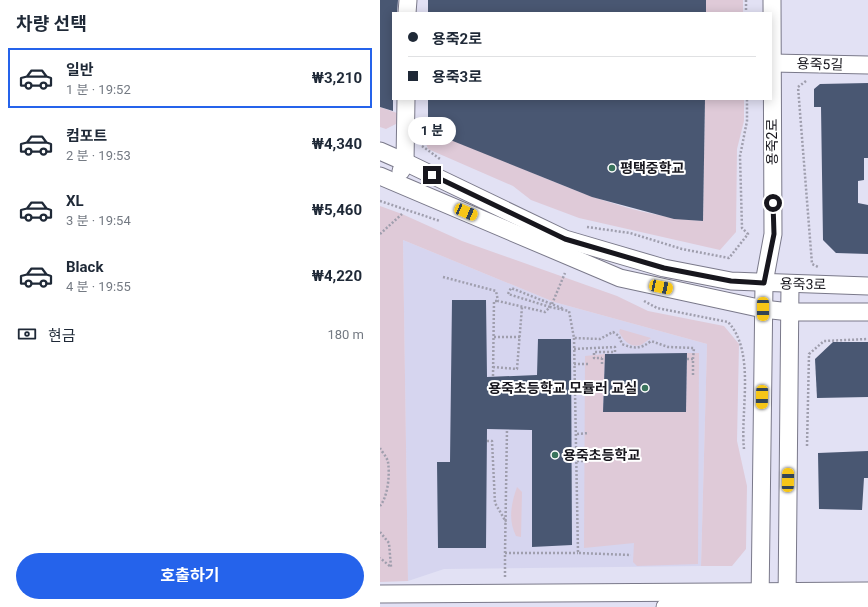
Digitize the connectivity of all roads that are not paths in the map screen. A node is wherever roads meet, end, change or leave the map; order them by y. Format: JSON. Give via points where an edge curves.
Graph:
{"nodes":[{"id":1,"x":408,"y":0,"type":"edge"},
{"id":2,"x":772,"y":0,"type":"edge"},
{"id":3,"x":407,"y":12,"type":"edge"},
{"id":4,"x":772,"y":63,"type":"junction"},
{"id":5,"x":868,"y":66,"type":"edge"},
{"id":6,"x":406,"y":100,"type":"edge"},
{"id":7,"x":380,"y":151,"type":"edge"},
{"id":8,"x":406,"y":162,"type":"junction"},
{"id":9,"x":380,"y":176,"type":"edge"},
{"id":10,"x":396,"y":182,"type":"junction"},
{"id":11,"x":764,"y":283,"type":"junction"},
{"id":12,"x":790,"y":284,"type":"junction"},
{"id":13,"x":868,"y":286,"type":"edge"},
{"id":14,"x":763,"y":309,"type":"junction"},
{"id":15,"x":790,"y":312,"type":"junction"},
{"id":16,"x":868,"y":312,"type":"edge"},
{"id":17,"x":868,"y":591,"type":"edge"},
{"id":18,"x":380,"y":594,"type":"edge"},
{"id":19,"x":787,"y":598,"type":"junction"},
{"id":20,"x":763,"y":599,"type":"junction"},
{"id":21,"x":868,"y":606,"type":"edge"},
{"id":22,"x":665,"y":607,"type":"edge"}],
"edges":[{"from":1,"to":3,"type":"street"},
{"from":2,"to":4,"type":"street","name":"용죽2로"},
{"from":4,"to":5,"type":"street","name":"용죽5길"},
{"from":4,"to":11,"type":"street","name":"용죽2로","via":[[774,234]]},
{"from":6,"to":8,"type":"street"},
{"from":7,"to":8,"type":"street","name":"용죽3로"},
{"from":8,"to":10,"type":"street"},
{"from":8,"to":11,"type":"street","name":"용죽3로","via":[[565,239],[664,268],[731,281]]},
{"from":9,"to":10,"type":"street"},
{"from":10,"to":14,"type":"street","via":[[620,278]]},
{"from":11,"to":12,"type":"street","name":"용죽3로"},
{"from":11,"to":14,"type":"street","name":"용죽2로"},
{"from":12,"to":13,"type":"street","name":"용죽3로"},
{"from":12,"to":15,"type":"street"},
{"from":14,"to":15,"type":"street"},
{"from":14,"to":20,"type":"street","name":"용죽2로"},
{"from":15,"to":16,"type":"street"},
{"from":15,"to":19,"type":"street"},
{"from":17,"to":19,"type":"street"},
{"from":18,"to":20,"type":"street"},
{"from":19,"to":20,"type":"street"},
{"from":19,"to":21,"type":"street"},
{"from":20,"to":22,"type":"street"}]}
